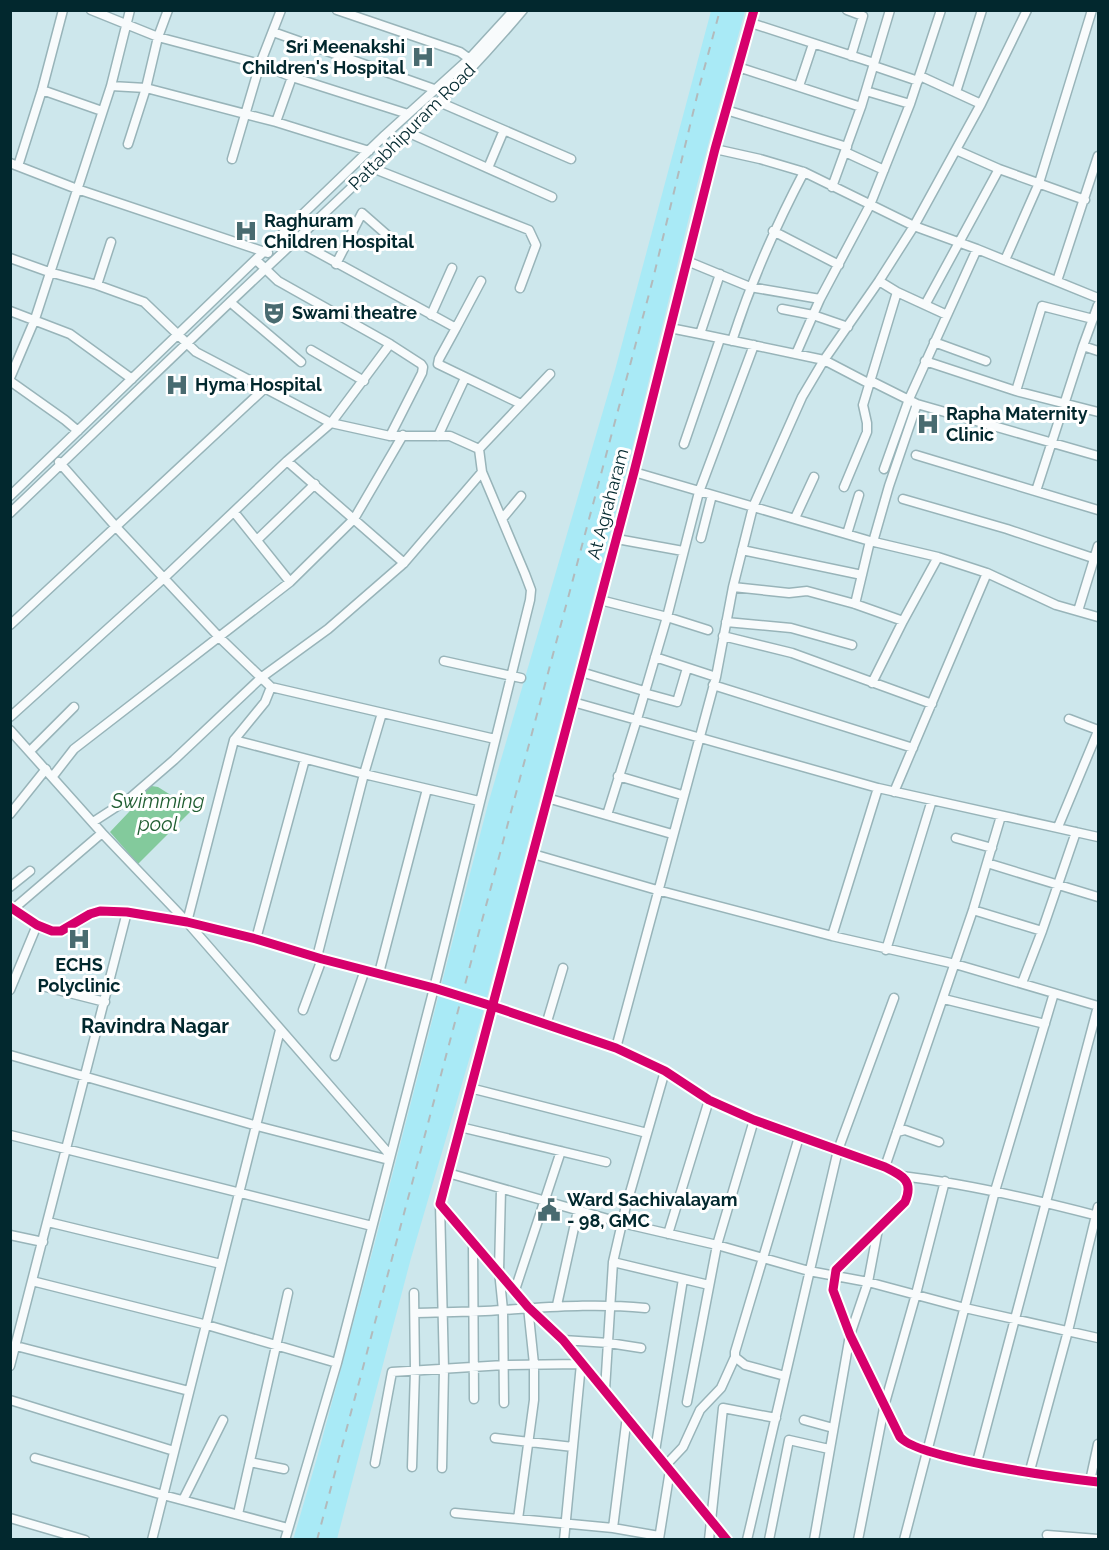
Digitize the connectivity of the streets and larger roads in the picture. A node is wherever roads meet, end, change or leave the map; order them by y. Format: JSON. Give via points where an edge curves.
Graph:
{"nodes":[{"id":1,"x":63,"y":10,"type":"edge"},
{"id":2,"x":91,"y":10,"type":"edge"},
{"id":3,"x":130,"y":10,"type":"edge"},
{"id":4,"x":168,"y":10,"type":"edge"},
{"id":5,"x":281,"y":10,"type":"edge"},
{"id":6,"x":337,"y":10,"type":"edge"},
{"id":7,"x":514,"y":10,"type":"edge"},
{"id":8,"x":523,"y":10,"type":"edge"},
{"id":9,"x":754,"y":10,"type":"edge"},
{"id":10,"x":847,"y":10,"type":"edge"},
{"id":11,"x":890,"y":10,"type":"edge"},
{"id":12,"x":940,"y":10,"type":"edge"},
{"id":13,"x":982,"y":10,"type":"edge"},
{"id":14,"x":1027,"y":10,"type":"edge"},
{"id":15,"x":1092,"y":10,"type":"edge"},
{"id":16,"x":750,"y":23,"type":"junction"},
{"id":17,"x":126,"y":25,"type":"junction"},
{"id":18,"x":273,"y":32,"type":"junction"},
{"id":19,"x":158,"y":37,"type":"junction"},
{"id":20,"x":813,"y":44,"type":"junction"},
{"id":21,"x":851,"y":56,"type":"junction"},
{"id":22,"x":473,"y":62,"type":"junction"},
{"id":23,"x":261,"y":64,"type":"junction"},
{"id":24,"x":874,"y":65,"type":"junction"},
{"id":25,"x":738,"y":67,"type":"junction"},
{"id":26,"x":292,"y":77,"type":"junction"},
{"id":27,"x":919,"y":78,"type":"junction"},
{"id":28,"x":111,"y":86,"type":"junction"},
{"id":29,"x":799,"y":86,"type":"junction"},
{"id":30,"x":146,"y":88,"type":"junction"},
{"id":31,"x":434,"y":89,"type":"junction"},
{"id":32,"x":42,"y":90,"type":"junction"},
{"id":33,"x":866,"y":91,"type":"junction"},
{"id":34,"x":956,"y":92,"type":"junction"},
{"id":35,"x":439,"y":102,"type":"junction"},
{"id":36,"x":910,"y":104,"type":"junction"},
{"id":37,"x":981,"y":104,"type":"junction"},
{"id":38,"x":861,"y":107,"type":"junction"},
{"id":39,"x":726,"y":110,"type":"junction"},
{"id":40,"x":102,"y":111,"type":"junction"},
{"id":41,"x":245,"y":114,"type":"junction"},
{"id":42,"x":408,"y":114,"type":"junction"},
{"id":43,"x":276,"y":122,"type":"junction"},
{"id":44,"x":504,"y":130,"type":"junction"},
{"id":45,"x":407,"y":132,"type":"junction"},
{"id":46,"x":128,"y":144,"type":"dead end"},
{"id":47,"x":715,"y":149,"type":"junction"},
{"id":48,"x":846,"y":149,"type":"junction"},
{"id":49,"x":956,"y":150,"type":"junction"},
{"id":50,"x":369,"y":151,"type":"junction"},
{"id":51,"x":1098,"y":156,"type":"edge"},
{"id":52,"x":232,"y":159,"type":"dead end"},
{"id":53,"x":571,"y":159,"type":"dead end"},
{"id":54,"x":14,"y":165,"type":"edge"},
{"id":55,"x":372,"y":168,"type":"junction"},
{"id":56,"x":488,"y":168,"type":"junction"},
{"id":57,"x":999,"y":169,"type":"junction"},
{"id":58,"x":884,"y":170,"type":"junction"},
{"id":59,"x":804,"y":172,"type":"junction"},
{"id":60,"x":1039,"y":183,"type":"junction"},
{"id":61,"x":832,"y":187,"type":"junction"},
{"id":62,"x":76,"y":189,"type":"junction"},
{"id":63,"x":552,"y":197,"type":"dead end"},
{"id":64,"x":1085,"y":200,"type":"junction"},
{"id":65,"x":870,"y":206,"type":"junction"},
{"id":66,"x":914,"y":226,"type":"junction"},
{"id":67,"x":774,"y":231,"type":"junction"},
{"id":68,"x":295,"y":240,"type":"junction"},
{"id":69,"x":111,"y":242,"type":"dead end"},
{"id":70,"x":960,"y":242,"type":"junction"},
{"id":71,"x":395,"y":243,"type":"dead end"},
{"id":72,"x":977,"y":249,"type":"junction"},
{"id":73,"x":266,"y":252,"type":"junction"},
{"id":74,"x":10,"y":258,"type":"edge"},
{"id":75,"x":275,"y":260,"type":"junction"},
{"id":76,"x":1005,"y":260,"type":"junction"},
{"id":77,"x":256,"y":261,"type":"junction"},
{"id":78,"x":687,"y":261,"type":"junction"},
{"id":79,"x":336,"y":264,"type":"junction"},
{"id":80,"x":839,"y":265,"type":"junction"},
{"id":81,"x":452,"y":268,"type":"dead end"},
{"id":82,"x":264,"y":269,"type":"junction"},
{"id":83,"x":49,"y":272,"type":"junction"},
{"id":84,"x":720,"y":274,"type":"junction"},
{"id":85,"x":482,"y":281,"type":"dead end"},
{"id":86,"x":879,"y":281,"type":"junction"},
{"id":87,"x":1057,"y":281,"type":"junction"},
{"id":88,"x":97,"y":285,"type":"junction"},
{"id":89,"x":750,"y":286,"type":"junction"},
{"id":90,"x":520,"y":288,"type":"dead end"},
{"id":91,"x":897,"y":292,"type":"junction"},
{"id":92,"x":1098,"y":298,"type":"edge"},
{"id":93,"x":820,"y":299,"type":"junction"},
{"id":94,"x":230,"y":302,"type":"junction"},
{"id":95,"x":925,"y":305,"type":"junction"},
{"id":96,"x":1098,"y":305,"type":"edge"},
{"id":97,"x":782,"y":309,"type":"dead end"},
{"id":98,"x":10,"y":311,"type":"edge"},
{"id":99,"x":432,"y":315,"type":"junction"},
{"id":100,"x":813,"y":315,"type":"junction"},
{"id":101,"x":947,"y":315,"type":"junction"},
{"id":102,"x":35,"y":319,"type":"junction"},
{"id":103,"x":1093,"y":319,"type":"junction"},
{"id":104,"x":848,"y":327,"type":"junction"},
{"id":105,"x":456,"y":328,"type":"junction"},
{"id":106,"x":670,"y":328,"type":"junction"},
{"id":107,"x":179,"y":334,"type":"junction"},
{"id":108,"x":700,"y":334,"type":"junction"},
{"id":109,"x":720,"y":339,"type":"junction"},
{"id":110,"x":732,"y":341,"type":"junction"},
{"id":111,"x":187,"y":342,"type":"junction"},
{"id":112,"x":934,"y":342,"type":"junction"},
{"id":113,"x":390,"y":344,"type":"junction"},
{"id":114,"x":754,"y":345,"type":"junction"},
{"id":115,"x":1083,"y":346,"type":"junction"},
{"id":116,"x":311,"y":350,"type":"dead end"},
{"id":117,"x":1098,"y":351,"type":"edge"},
{"id":118,"x":796,"y":354,"type":"junction"},
{"id":119,"x":824,"y":360,"type":"junction"},
{"id":120,"x":925,"y":361,"type":"junction"},
{"id":121,"x":986,"y":361,"type":"dead end"},
{"id":122,"x":301,"y":362,"type":"dead end"},
{"id":123,"x":550,"y":374,"type":"dead end"},
{"id":124,"x":11,"y":375,"type":"edge"},
{"id":125,"x":465,"y":378,"type":"junction"},
{"id":126,"x":132,"y":379,"type":"junction"},
{"id":127,"x":364,"y":381,"type":"junction"},
{"id":128,"x":871,"y":382,"type":"junction"},
{"id":129,"x":265,"y":388,"type":"junction"},
{"id":130,"x":1016,"y":391,"type":"junction"},
{"id":131,"x":909,"y":399,"type":"junction"},
{"id":132,"x":521,"y":404,"type":"junction"},
{"id":133,"x":917,"y":404,"type":"junction"},
{"id":134,"x":1064,"y":404,"type":"junction"},
{"id":135,"x":1098,"y":411,"type":"edge"},
{"id":136,"x":331,"y":423,"type":"junction"},
{"id":137,"x":78,"y":431,"type":"junction"},
{"id":138,"x":403,"y":435,"type":"junction"},
{"id":139,"x":390,"y":436,"type":"junction"},
{"id":140,"x":438,"y":436,"type":"junction"},
{"id":141,"x":1052,"y":443,"type":"junction"},
{"id":142,"x":684,"y":444,"type":"dead end"},
{"id":143,"x":479,"y":449,"type":"junction"},
{"id":144,"x":916,"y":455,"type":"dead end"},
{"id":145,"x":54,"y":456,"type":"junction"},
{"id":146,"x":1098,"y":456,"type":"edge"},
{"id":147,"x":287,"y":461,"type":"junction"},
{"id":148,"x":61,"y":464,"type":"junction"},
{"id":149,"x":884,"y":469,"type":"dead end"},
{"id":150,"x":482,"y":472,"type":"junction"},
{"id":151,"x":634,"y":472,"type":"junction"},
{"id":152,"x":814,"y":477,"type":"dead end"},
{"id":153,"x":315,"y":484,"type":"junction"},
{"id":154,"x":844,"y":487,"type":"dead end"},
{"id":155,"x":1036,"y":491,"type":"junction"},
{"id":156,"x":699,"y":492,"type":"junction"},
{"id":157,"x":712,"y":495,"type":"junction"},
{"id":158,"x":859,"y":495,"type":"dead end"},
{"id":159,"x":10,"y":496,"type":"edge"},
{"id":160,"x":521,"y":496,"type":"dead end"},
{"id":161,"x":903,"y":499,"type":"dead end"},
{"id":162,"x":753,"y":507,"type":"junction"},
{"id":163,"x":1098,"y":510,"type":"edge"},
{"id":164,"x":234,"y":512,"type":"junction"},
{"id":165,"x":10,"y":513,"type":"edge"},
{"id":166,"x":795,"y":518,"type":"junction"},
{"id":167,"x":354,"y":519,"type":"junction"},
{"id":168,"x":502,"y":519,"type":"junction"},
{"id":169,"x":117,"y":528,"type":"junction"},
{"id":170,"x":847,"y":534,"type":"junction"},
{"id":171,"x":701,"y":538,"type":"dead end"},
{"id":172,"x":617,"y":539,"type":"junction"},
{"id":173,"x":257,"y":540,"type":"junction"},
{"id":174,"x":871,"y":541,"type":"junction"},
{"id":175,"x":1098,"y":546,"type":"edge"},
{"id":176,"x":742,"y":550,"type":"junction"},
{"id":177,"x":683,"y":551,"type":"junction"},
{"id":178,"x":938,"y":557,"type":"junction"},
{"id":179,"x":1094,"y":558,"type":"junction"},
{"id":180,"x":404,"y":563,"type":"junction"},
{"id":181,"x":987,"y":573,"type":"junction"},
{"id":182,"x":862,"y":575,"type":"junction"},
{"id":183,"x":164,"y":578,"type":"junction"},
{"id":184,"x":290,"y":582,"type":"junction"},
{"id":185,"x":733,"y":587,"type":"junction"},
{"id":186,"x":600,"y":600,"type":"junction"},
{"id":187,"x":855,"y":603,"type":"junction"},
{"id":188,"x":1078,"y":611,"type":"junction"},
{"id":189,"x":667,"y":617,"type":"junction"},
{"id":190,"x":1098,"y":617,"type":"edge"},
{"id":191,"x":903,"y":621,"type":"junction"},
{"id":192,"x":726,"y":622,"type":"junction"},
{"id":193,"x":10,"y":625,"type":"edge"},
{"id":194,"x":708,"y":630,"type":"dead end"},
{"id":195,"x":723,"y":636,"type":"junction"},
{"id":196,"x":219,"y":637,"type":"junction"},
{"id":197,"x":852,"y":645,"type":"dead end"},
{"id":198,"x":655,"y":657,"type":"junction"},
{"id":199,"x":444,"y":661,"type":"dead end"},
{"id":200,"x":687,"y":668,"type":"junction"},
{"id":201,"x":581,"y":672,"type":"junction"},
{"id":202,"x":511,"y":675,"type":"junction"},
{"id":203,"x":262,"y":677,"type":"junction"},
{"id":204,"x":521,"y":678,"type":"dead end"},
{"id":205,"x":714,"y":681,"type":"junction"},
{"id":206,"x":872,"y":683,"type":"junction"},
{"id":207,"x":271,"y":687,"type":"junction"},
{"id":208,"x":644,"y":692,"type":"junction"},
{"id":209,"x":573,"y":702,"type":"junction"},
{"id":210,"x":932,"y":704,"type":"junction"},
{"id":211,"x":74,"y":706,"type":"dead end"},
{"id":212,"x":382,"y":713,"type":"junction"},
{"id":213,"x":10,"y":717,"type":"edge"},
{"id":214,"x":638,"y":719,"type":"junction"},
{"id":215,"x":1069,"y":719,"type":"dead end"},
{"id":216,"x":10,"y":730,"type":"edge"},
{"id":217,"x":1098,"y":730,"type":"edge"},
{"id":218,"x":699,"y":737,"type":"junction"},
{"id":219,"x":495,"y":739,"type":"junction"},
{"id":220,"x":234,"y":740,"type":"junction"},
{"id":221,"x":913,"y":748,"type":"junction"},
{"id":222,"x":30,"y":751,"type":"junction"},
{"id":223,"x":305,"y":759,"type":"junction"},
{"id":224,"x":46,"y":768,"type":"junction"},
{"id":225,"x":364,"y":774,"type":"junction"},
{"id":226,"x":53,"y":776,"type":"junction"},
{"id":227,"x":618,"y":776,"type":"junction"},
{"id":228,"x":878,"y":788,"type":"junction"},
{"id":229,"x":427,"y":789,"type":"junction"},
{"id":230,"x":894,"y":792,"type":"junction"},
{"id":231,"x":682,"y":795,"type":"junction"},
{"id":232,"x":547,"y":798,"type":"junction"},
{"id":233,"x":932,"y":800,"type":"junction"},
{"id":234,"x":479,"y":801,"type":"junction"},
{"id":235,"x":10,"y":814,"type":"edge"},
{"id":236,"x":607,"y":815,"type":"junction"},
{"id":237,"x":1001,"y":816,"type":"junction"},
{"id":238,"x":93,"y":822,"type":"junction"},
{"id":239,"x":1058,"y":827,"type":"junction"},
{"id":240,"x":1076,"y":832,"type":"junction"},
{"id":241,"x":102,"y":833,"type":"junction"},
{"id":242,"x":672,"y":834,"type":"junction"},
{"id":243,"x":1098,"y":837,"type":"edge"},
{"id":244,"x":956,"y":838,"type":"dead end"},
{"id":245,"x":992,"y":848,"type":"junction"},
{"id":246,"x":533,"y":854,"type":"junction"},
{"id":247,"x":987,"y":863,"type":"junction"},
{"id":248,"x":30,"y":871,"type":"dead end"},
{"id":249,"x":1058,"y":884,"type":"junction"},
{"id":250,"x":10,"y":887,"type":"edge"},
{"id":251,"x":657,"y":890,"type":"junction"},
{"id":252,"x":1098,"y":897,"type":"edge"},
{"id":253,"x":12,"y":909,"type":"edge"},
{"id":254,"x":973,"y":910,"type":"junction"},
{"id":255,"x":127,"y":912,"type":"junction"},
{"id":256,"x":187,"y":922,"type":"junction"},
{"id":257,"x":37,"y":925,"type":"junction"},
{"id":258,"x":1042,"y":931,"type":"junction"},
{"id":259,"x":832,"y":936,"type":"junction"},
{"id":260,"x":256,"y":939,"type":"junction"},
{"id":261,"x":886,"y":950,"type":"junction"},
{"id":262,"x":319,"y":958,"type":"junction"},
{"id":263,"x":955,"y":964,"type":"junction"},
{"id":264,"x":563,"y":968,"type":"dead end"},
{"id":265,"x":365,"y":970,"type":"junction"},
{"id":266,"x":380,"y":974,"type":"junction"},
{"id":267,"x":1022,"y":983,"type":"junction"},
{"id":268,"x":46,"y":987,"type":"dead end"},
{"id":269,"x":434,"y":988,"type":"junction"},
{"id":270,"x":10,"y":990,"type":"edge"},
{"id":271,"x":1054,"y":993,"type":"junction"},
{"id":272,"x":894,"y":998,"type":"dead end"},
{"id":273,"x":944,"y":999,"type":"junction"},
{"id":274,"x":105,"y":1002,"type":"junction"},
{"id":275,"x":492,"y":1006,"type":"junction"},
{"id":276,"x":1098,"y":1006,"type":"edge"},
{"id":277,"x":303,"y":1010,"type":"dead end"},
{"id":278,"x":546,"y":1024,"type":"junction"},
{"id":279,"x":1045,"y":1024,"type":"junction"},
{"id":280,"x":280,"y":1030,"type":"junction"},
{"id":281,"x":616,"y":1048,"type":"junction"},
{"id":282,"x":10,"y":1054,"type":"edge"},
{"id":283,"x":335,"y":1056,"type":"dead end"},
{"id":284,"x":665,"y":1071,"type":"junction"},
{"id":285,"x":85,"y":1076,"type":"junction"},
{"id":286,"x":470,"y":1088,"type":"junction"},
{"id":287,"x":709,"y":1100,"type":"junction"},
{"id":288,"x":754,"y":1120,"type":"junction"},
{"id":289,"x":257,"y":1126,"type":"junction"},
{"id":290,"x":460,"y":1127,"type":"junction"},
{"id":291,"x":897,"y":1132,"type":"junction"},
{"id":292,"x":647,"y":1133,"type":"junction"},
{"id":293,"x":10,"y":1135,"type":"edge"},
{"id":294,"x":799,"y":1137,"type":"junction"},
{"id":295,"x":939,"y":1142,"type":"dead end"},
{"id":296,"x":66,"y":1150,"type":"junction"},
{"id":297,"x":838,"y":1150,"type":"junction"},
{"id":298,"x":561,"y":1151,"type":"junction"},
{"id":299,"x":390,"y":1158,"type":"junction"},
{"id":300,"x":606,"y":1162,"type":"dead end"},
{"id":301,"x":885,"y":1167,"type":"junction"},
{"id":302,"x":448,"y":1173,"type":"junction"},
{"id":303,"x":902,"y":1176,"type":"junction"},
{"id":304,"x":945,"y":1181,"type":"junction"},
{"id":305,"x":501,"y":1189,"type":"junction"},
{"id":306,"x":239,"y":1191,"type":"junction"},
{"id":307,"x":995,"y":1191,"type":"junction"},
{"id":308,"x":546,"y":1200,"type":"junction"},
{"id":309,"x":1045,"y":1202,"type":"junction"},
{"id":310,"x":440,"y":1204,"type":"junction"},
{"id":311,"x":578,"y":1210,"type":"junction"},
{"id":312,"x":1098,"y":1212,"type":"edge"},
{"id":313,"x":48,"y":1222,"type":"junction"},
{"id":314,"x":622,"y":1223,"type":"junction"},
{"id":315,"x":372,"y":1226,"type":"junction"},
{"id":316,"x":878,"y":1229,"type":"junction"},
{"id":317,"x":668,"y":1234,"type":"junction"},
{"id":318,"x":10,"y":1235,"type":"edge"},
{"id":319,"x":43,"y":1242,"type":"junction"},
{"id":320,"x":474,"y":1243,"type":"junction"},
{"id":321,"x":717,"y":1245,"type":"junction"},
{"id":322,"x":762,"y":1258,"type":"junction"},
{"id":323,"x":613,"y":1262,"type":"junction"},
{"id":324,"x":221,"y":1264,"type":"junction"},
{"id":325,"x":499,"y":1271,"type":"junction"},
{"id":326,"x":809,"y":1271,"type":"junction"},
{"id":327,"x":834,"y":1277,"type":"junction"},
{"id":328,"x":683,"y":1280,"type":"junction"},
{"id":329,"x":32,"y":1281,"type":"junction"},
{"id":330,"x":868,"y":1282,"type":"junction"},
{"id":331,"x":709,"y":1284,"type":"junction"},
{"id":332,"x":515,"y":1290,"type":"junction"},
{"id":333,"x":288,"y":1293,"type":"dead end"},
{"id":334,"x":414,"y":1293,"type":"dead end"},
{"id":335,"x":916,"y":1294,"type":"junction"},
{"id":336,"x":557,"y":1305,"type":"junction"},
{"id":337,"x":610,"y":1305,"type":"junction"},
{"id":338,"x":528,"y":1307,"type":"junction"},
{"id":339,"x":645,"y":1308,"type":"dead end"},
{"id":340,"x":965,"y":1308,"type":"junction"},
{"id":341,"x":503,"y":1310,"type":"junction"},
{"id":342,"x":472,"y":1311,"type":"junction"},
{"id":343,"x":441,"y":1312,"type":"junction"},
{"id":344,"x":415,"y":1313,"type":"junction"},
{"id":345,"x":1015,"y":1318,"type":"junction"},
{"id":346,"x":10,"y":1325,"type":"edge"},
{"id":347,"x":207,"y":1325,"type":"junction"},
{"id":348,"x":20,"y":1327,"type":"junction"},
{"id":349,"x":1068,"y":1331,"type":"junction"},
{"id":350,"x":850,"y":1335,"type":"junction"},
{"id":351,"x":1098,"y":1338,"type":"edge"},
{"id":352,"x":563,"y":1340,"type":"junction"},
{"id":353,"x":609,"y":1343,"type":"junction"},
{"id":354,"x":16,"y":1346,"type":"junction"},
{"id":355,"x":276,"y":1346,"type":"junction"},
{"id":356,"x":641,"y":1348,"type":"dead end"},
{"id":357,"x":738,"y":1360,"type":"junction"},
{"id":358,"x":337,"y":1363,"type":"junction"},
{"id":359,"x":534,"y":1364,"type":"junction"},
{"id":360,"x":581,"y":1364,"type":"junction"},
{"id":361,"x":504,"y":1365,"type":"junction"},
{"id":362,"x":10,"y":1366,"type":"edge"},
{"id":363,"x":473,"y":1367,"type":"junction"},
{"id":364,"x":444,"y":1369,"type":"junction"},
{"id":365,"x":415,"y":1370,"type":"junction"},
{"id":366,"x":785,"y":1376,"type":"junction"},
{"id":367,"x":605,"y":1390,"type":"junction"},
{"id":368,"x":189,"y":1391,"type":"junction"},
{"id":369,"x":474,"y":1399,"type":"dead end"},
{"id":370,"x":10,"y":1400,"type":"edge"},
{"id":371,"x":687,"y":1402,"type":"dead end"},
{"id":372,"x":504,"y":1403,"type":"dead end"},
{"id":373,"x":885,"y":1403,"type":"junction"},
{"id":374,"x":705,"y":1406,"type":"junction"},
{"id":375,"x":723,"y":1408,"type":"junction"},
{"id":376,"x":627,"y":1416,"type":"junction"},
{"id":377,"x":776,"y":1418,"type":"junction"},
{"id":378,"x":223,"y":1419,"type":"dead end"},
{"id":379,"x":804,"y":1420,"type":"dead end"},
{"id":380,"x":833,"y":1428,"type":"junction"},
{"id":381,"x":495,"y":1438,"type":"dead end"},
{"id":382,"x":528,"y":1442,"type":"junction"},
{"id":383,"x":1098,"y":1444,"type":"edge"},
{"id":384,"x":573,"y":1447,"type":"junction"},
{"id":385,"x":829,"y":1449,"type":"junction"},
{"id":386,"x":928,"y":1450,"type":"junction"},
{"id":387,"x":174,"y":1451,"type":"junction"},
{"id":388,"x":655,"y":1451,"type":"junction"},
{"id":389,"x":35,"y":1458,"type":"dead end"},
{"id":390,"x":250,"y":1462,"type":"junction"},
{"id":391,"x":977,"y":1462,"type":"junction"},
{"id":392,"x":375,"y":1463,"type":"dead end"},
{"id":393,"x":666,"y":1465,"type":"junction"},
{"id":394,"x":412,"y":1467,"type":"dead end"},
{"id":395,"x":442,"y":1468,"type":"dead end"},
{"id":396,"x":284,"y":1469,"type":"dead end"},
{"id":397,"x":1029,"y":1474,"type":"junction"},
{"id":398,"x":1094,"y":1482,"type":"edge"},
{"id":399,"x":163,"y":1495,"type":"junction"},
{"id":400,"x":183,"y":1500,"type":"junction"},
{"id":401,"x":455,"y":1513,"type":"dead end"},
{"id":402,"x":238,"y":1514,"type":"junction"},
{"id":403,"x":10,"y":1518,"type":"edge"},
{"id":404,"x":518,"y":1519,"type":"junction"},
{"id":405,"x":712,"y":1521,"type":"junction"},
{"id":406,"x":565,"y":1524,"type":"junction"},
{"id":407,"x":288,"y":1528,"type":"junction"},
{"id":408,"x":613,"y":1528,"type":"junction"},
{"id":409,"x":1047,"y":1535,"type":"dead end"},
{"id":410,"x":659,"y":1538,"type":"edge"},
{"id":411,"x":85,"y":1539,"type":"edge"},
{"id":412,"x":152,"y":1539,"type":"edge"},
{"id":413,"x":285,"y":1539,"type":"edge"},
{"id":414,"x":564,"y":1539,"type":"edge"},
{"id":415,"x":709,"y":1539,"type":"edge"},
{"id":416,"x":726,"y":1539,"type":"edge"},
{"id":417,"x":747,"y":1539,"type":"edge"},
{"id":418,"x":769,"y":1539,"type":"edge"},
{"id":419,"x":814,"y":1539,"type":"edge"},
{"id":420,"x":858,"y":1539,"type":"edge"},
{"id":421,"x":904,"y":1539,"type":"edge"},
{"id":422,"x":1087,"y":1539,"type":"edge"},
{"id":423,"x":1098,"y":1539,"type":"edge"}],
"edges":[{"from":1,"to":32,"type":"street"},
{"from":2,"to":17,"type":"street"},
{"from":3,"to":17,"type":"street"},
{"from":4,"to":19,"type":"street"},
{"from":5,"to":18,"type":"street"},
{"from":6,"to":22,"type":"street","via":[[459,52]]},
{"from":7,"to":22,"type":"street","name":"Pattabhipuram Road"},
{"from":8,"to":22,"type":"street","name":"Pattabhipuram Road"},
{"from":9,"to":16,"type":"street","name":"At Agraharam"},
{"from":10,"to":21,"type":"street","via":[[863,16]]},
{"from":11,"to":24,"type":"street"},
{"from":12,"to":27,"type":"street"},
{"from":13,"to":34,"type":"street"},
{"from":14,"to":37,"type":"street"},
{"from":15,"to":60,"type":"street"},
{"from":16,"to":20,"type":"street"},
{"from":16,"to":25,"type":"street","name":"At Agraharam"},
{"from":17,"to":19,"type":"street"},
{"from":17,"to":28,"type":"street"},
{"from":18,"to":23,"type":"street"},
{"from":18,"to":31,"type":"street"},
{"from":19,"to":23,"type":"street"},
{"from":19,"to":30,"type":"street"},
{"from":20,"to":21,"type":"street"},
{"from":20,"to":29,"type":"street"},
{"from":21,"to":24,"type":"street"},
{"from":22,"to":31,"type":"street","name":"Pattabhipuram Road"},
{"from":22,"to":35,"type":"street","name":"Pattabhipuram Road"},
{"from":23,"to":26,"type":"street"},
{"from":23,"to":41,"type":"street"},
{"from":24,"to":27,"type":"street"},
{"from":24,"to":33,"type":"street"},
{"from":25,"to":29,"type":"street"},
{"from":25,"to":39,"type":"street","name":"At Agraharam"},
{"from":26,"to":42,"type":"street"},
{"from":26,"to":43,"type":"street"},
{"from":27,"to":34,"type":"street"},
{"from":27,"to":36,"type":"street"},
{"from":28,"to":30,"type":"street"},
{"from":28,"to":40,"type":"street"},
{"from":29,"to":38,"type":"street"},
{"from":30,"to":41,"type":"street"},
{"from":30,"to":46,"type":"street"},
{"from":31,"to":42,"type":"street","name":"Pattabhipuram Road"},
{"from":32,"to":40,"type":"street"},
{"from":32,"to":54,"type":"street"},
{"from":33,"to":36,"type":"street"},
{"from":33,"to":38,"type":"street"},
{"from":34,"to":37,"type":"street"},
{"from":35,"to":44,"type":"street"},
{"from":35,"to":45,"type":"street","name":"Pattabhipuram Road"},
{"from":36,"to":58,"type":"street"},
{"from":37,"to":49,"type":"street"},
{"from":38,"to":48,"type":"street"},
{"from":39,"to":47,"type":"street","name":"At Agraharam"},
{"from":39,"to":48,"type":"street"},
{"from":40,"to":62,"type":"street"},
{"from":41,"to":43,"type":"street"},
{"from":41,"to":52,"type":"street"},
{"from":42,"to":50,"type":"street","name":"Pattabhipuram Road"},
{"from":43,"to":50,"type":"street"},
{"from":44,"to":53,"type":"street"},
{"from":44,"to":56,"type":"street"},
{"from":45,"to":55,"type":"street","name":"Pattabhipuram Road"},
{"from":45,"to":56,"type":"street"},
{"from":47,"to":59,"type":"street"},
{"from":47,"to":78,"type":"street","name":"At Agraharam"},
{"from":48,"to":58,"type":"street"},
{"from":48,"to":61,"type":"street"},
{"from":49,"to":57,"type":"street"},
{"from":49,"to":66,"type":"street"},
{"from":50,"to":73,"type":"street","name":"Pattabhipuram Road"},
{"from":51,"to":64,"type":"street"},
{"from":54,"to":62,"type":"street"},
{"from":55,"to":68,"type":"street","name":"Pattabhipuram Road"},
{"from":55,"to":90,"type":"street","via":[[529,230],[536,245]]},
{"from":56,"to":63,"type":"street"},
{"from":57,"to":60,"type":"street"},
{"from":57,"to":70,"type":"street"},
{"from":58,"to":65,"type":"street"},
{"from":59,"to":61,"type":"street"},
{"from":59,"to":67,"type":"street"},
{"from":60,"to":64,"type":"street"},
{"from":60,"to":76,"type":"street"},
{"from":61,"to":65,"type":"street"},
{"from":62,"to":73,"type":"street"},
{"from":62,"to":83,"type":"street"},
{"from":64,"to":87,"type":"street"},
{"from":65,"to":66,"type":"street"},
{"from":65,"to":80,"type":"street"},
{"from":66,"to":70,"type":"street"},
{"from":66,"to":86,"type":"street"},
{"from":67,"to":80,"type":"street"},
{"from":67,"to":89,"type":"street"},
{"from":68,"to":75,"type":"street","name":"Pattabhipuram Road"},
{"from":68,"to":79,"type":"street"},
{"from":69,"to":88,"type":"street"},
{"from":70,"to":72,"type":"street"},
{"from":70,"to":95,"type":"street"},
{"from":71,"to":79,"type":"street","via":[[362,213]]},
{"from":72,"to":76,"type":"street"},
{"from":72,"to":101,"type":"street"},
{"from":73,"to":75,"type":"street"},
{"from":73,"to":77,"type":"street","name":"Pattabhipuram Road"},
{"from":74,"to":83,"type":"street"},
{"from":75,"to":82,"type":"street","name":"Pattabhipuram Road"},
{"from":76,"to":87,"type":"street"},
{"from":77,"to":82,"type":"street"},
{"from":77,"to":107,"type":"street","name":"Pattabhipuram Road"},
{"from":78,"to":84,"type":"street"},
{"from":78,"to":106,"type":"street","name":"At Agraharam"},
{"from":79,"to":99,"type":"street"},
{"from":80,"to":93,"type":"street"},
{"from":81,"to":99,"type":"street"},
{"from":82,"to":94,"type":"street","name":"Pattabhipuram Road"},
{"from":82,"to":113,"type":"street","via":[[278,281]]},
{"from":83,"to":88,"type":"street"},
{"from":83,"to":102,"type":"street"},
{"from":84,"to":89,"type":"street"},
{"from":84,"to":108,"type":"street"},
{"from":85,"to":105,"type":"street"},
{"from":86,"to":91,"type":"street"},
{"from":86,"to":104,"type":"street"},
{"from":87,"to":92,"type":"street"},
{"from":88,"to":107,"type":"street","via":[[144,302]]},
{"from":89,"to":93,"type":"street"},
{"from":89,"to":110,"type":"street"},
{"from":91,"to":95,"type":"street"},
{"from":91,"to":128,"type":"street"},
{"from":93,"to":100,"type":"street"},
{"from":94,"to":111,"type":"street","name":"Pattabhipuram Road"},
{"from":94,"to":122,"type":"street"},
{"from":95,"to":101,"type":"street"},
{"from":96,"to":103,"type":"street"},
{"from":97,"to":100,"type":"street"},
{"from":98,"to":102,"type":"street"},
{"from":99,"to":105,"type":"street"},
{"from":100,"to":104,"type":"street"},
{"from":100,"to":118,"type":"street"},
{"from":101,"to":112,"type":"street"},
{"from":102,"to":124,"type":"street"},
{"from":102,"to":126,"type":"street","via":[[70,334]]},
{"from":103,"to":115,"type":"street"},
{"from":103,"to":130,"type":"street","via":[[1042,306]]},
{"from":104,"to":119,"type":"street"},
{"from":105,"to":125,"type":"street","via":[[438,364]]},
{"from":106,"to":108,"type":"street"},
{"from":106,"to":151,"type":"street","name":"At Agraharam"},
{"from":107,"to":111,"type":"street"},
{"from":107,"to":126,"type":"street","name":"Pattabhipuram Road"},
{"from":108,"to":109,"type":"street"},
{"from":109,"to":110,"type":"street"},
{"from":109,"to":142,"type":"street"},
{"from":110,"to":114,"type":"street"},
{"from":111,"to":129,"type":"street","via":[[196,352]]},
{"from":111,"to":148,"type":"street","name":"Pattabhipuram Road"},
{"from":112,"to":120,"type":"street"},
{"from":112,"to":121,"type":"street"},
{"from":113,"to":127,"type":"street"},
{"from":113,"to":139,"type":"street","via":[[423,368]]},
{"from":114,"to":118,"type":"street"},
{"from":114,"to":156,"type":"street"},
{"from":115,"to":117,"type":"street"},
{"from":115,"to":134,"type":"street"},
{"from":116,"to":127,"type":"street"},
{"from":118,"to":119,"type":"street"},
{"from":119,"to":128,"type":"street"},
{"from":119,"to":162,"type":"street","via":[[802,397]]},
{"from":120,"to":130,"type":"street"},
{"from":120,"to":131,"type":"street"},
{"from":123,"to":132,"type":"street"},
{"from":124,"to":137,"type":"street"},
{"from":125,"to":132,"type":"street"},
{"from":125,"to":140,"type":"street"},
{"from":126,"to":137,"type":"street","name":"Pattabhipuram Road"},
{"from":127,"to":136,"type":"street"},
{"from":128,"to":131,"type":"street"},
{"from":128,"to":154,"type":"street","via":[[863,405],[867,432]]},
{"from":129,"to":136,"type":"street"},
{"from":129,"to":169,"type":"street"},
{"from":130,"to":134,"type":"street"},
{"from":131,"to":133,"type":"street"},
{"from":131,"to":149,"type":"street"},
{"from":132,"to":143,"type":"street"},
{"from":133,"to":141,"type":"street"},
{"from":133,"to":174,"type":"street"},
{"from":134,"to":135,"type":"street"},
{"from":134,"to":141,"type":"street"},
{"from":136,"to":139,"type":"street"},
{"from":136,"to":147,"type":"street"},
{"from":137,"to":145,"type":"street","name":"Pattabhipuram Road"},
{"from":138,"to":139,"type":"street"},
{"from":138,"to":140,"type":"street"},
{"from":138,"to":167,"type":"street"},
{"from":140,"to":143,"type":"street","via":[[450,436]]},
{"from":141,"to":146,"type":"street"},
{"from":141,"to":155,"type":"street"},
{"from":143,"to":150,"type":"street"},
{"from":144,"to":155,"type":"street"},
{"from":145,"to":148,"type":"street"},
{"from":145,"to":159,"type":"street","name":"Pattabhipuram Road"},
{"from":147,"to":153,"type":"street"},
{"from":147,"to":164,"type":"street"},
{"from":148,"to":165,"type":"street","name":"Pattabhipuram Road"},
{"from":148,"to":169,"type":"street"},
{"from":150,"to":168,"type":"street"},
{"from":150,"to":180,"type":"street"},
{"from":151,"to":156,"type":"street"},
{"from":151,"to":172,"type":"street","name":"At Agraharam"},
{"from":152,"to":166,"type":"street"},
{"from":153,"to":167,"type":"street"},
{"from":153,"to":173,"type":"street"},
{"from":155,"to":163,"type":"street"},
{"from":156,"to":157,"type":"street"},
{"from":156,"to":177,"type":"street"},
{"from":157,"to":162,"type":"street"},
{"from":157,"to":171,"type":"street"},
{"from":158,"to":170,"type":"street"},
{"from":160,"to":168,"type":"street"},
{"from":161,"to":179,"type":"street"},
{"from":162,"to":166,"type":"street"},
{"from":162,"to":176,"type":"street"},
{"from":164,"to":173,"type":"street"},
{"from":164,"to":183,"type":"street"},
{"from":166,"to":170,"type":"street"},
{"from":167,"to":180,"type":"street"},
{"from":167,"to":184,"type":"street"},
{"from":168,"to":202,"type":"street","via":[[531,590]]},
{"from":169,"to":183,"type":"street"},
{"from":169,"to":193,"type":"street"},
{"from":170,"to":174,"type":"street"},
{"from":172,"to":177,"type":"street"},
{"from":172,"to":186,"type":"street","name":"At Agraharam"},
{"from":173,"to":184,"type":"street"},
{"from":174,"to":178,"type":"street"},
{"from":174,"to":182,"type":"street"},
{"from":175,"to":179,"type":"street"},
{"from":176,"to":182,"type":"street"},
{"from":176,"to":185,"type":"street"},
{"from":177,"to":189,"type":"street"},
{"from":178,"to":181,"type":"street"},
{"from":178,"to":191,"type":"street"},
{"from":179,"to":188,"type":"street"},
{"from":180,"to":203,"type":"street","via":[[328,629]]},
{"from":181,"to":188,"type":"street"},
{"from":181,"to":210,"type":"street"},
{"from":182,"to":187,"type":"street"},
{"from":183,"to":196,"type":"street"},
{"from":183,"to":213,"type":"street"},
{"from":184,"to":196,"type":"street"},
{"from":185,"to":187,"type":"street","via":[[807,591]]},
{"from":185,"to":192,"type":"street"},
{"from":186,"to":189,"type":"street"},
{"from":186,"to":201,"type":"street","name":"At Agraharam"},
{"from":187,"to":191,"type":"street"},
{"from":188,"to":190,"type":"street"},
{"from":189,"to":194,"type":"street"},
{"from":189,"to":198,"type":"street"},
{"from":191,"to":206,"type":"street"},
{"from":192,"to":195,"type":"street"},
{"from":192,"to":197,"type":"street","via":[[791,628]]},
{"from":195,"to":205,"type":"street"},
{"from":195,"to":206,"type":"street","via":[[792,653]]},
{"from":196,"to":203,"type":"street"},
{"from":196,"to":226,"type":"street","via":[[74,749]]},
{"from":198,"to":200,"type":"street"},
{"from":198,"to":208,"type":"street"},
{"from":199,"to":202,"type":"street"},
{"from":200,"to":205,"type":"street"},
{"from":200,"to":208,"type":"street","via":[[677,702]]},
{"from":201,"to":208,"type":"street"},
{"from":201,"to":209,"type":"street","name":"At Agraharam"},
{"from":202,"to":204,"type":"street"},
{"from":202,"to":219,"type":"street"},
{"from":203,"to":207,"type":"street"},
{"from":203,"to":238,"type":"street","via":[[130,798]]},
{"from":205,"to":218,"type":"street"},
{"from":205,"to":221,"type":"street"},
{"from":206,"to":210,"type":"street"},
{"from":207,"to":212,"type":"street"},
{"from":207,"to":220,"type":"street","via":[[265,702]]},
{"from":208,"to":214,"type":"street"},
{"from":209,"to":214,"type":"street"},
{"from":209,"to":232,"type":"street","name":"At Agraharam"},
{"from":210,"to":221,"type":"street"},
{"from":211,"to":222,"type":"street"},
{"from":212,"to":219,"type":"street"},
{"from":212,"to":225,"type":"street"},
{"from":214,"to":218,"type":"street"},
{"from":214,"to":227,"type":"street"},
{"from":215,"to":217,"type":"street"},
{"from":216,"to":222,"type":"street"},
{"from":217,"to":239,"type":"street"},
{"from":218,"to":228,"type":"street"},
{"from":218,"to":231,"type":"street"},
{"from":219,"to":234,"type":"street"},
{"from":220,"to":223,"type":"street"},
{"from":220,"to":256,"type":"street"},
{"from":221,"to":230,"type":"street"},
{"from":222,"to":224,"type":"street"},
{"from":223,"to":225,"type":"street"},
{"from":223,"to":260,"type":"street"},
{"from":224,"to":226,"type":"street"},
{"from":224,"to":235,"type":"street"},
{"from":225,"to":229,"type":"street"},
{"from":225,"to":262,"type":"street"},
{"from":226,"to":238,"type":"street"},
{"from":227,"to":231,"type":"street"},
{"from":227,"to":236,"type":"street"},
{"from":228,"to":230,"type":"street"},
{"from":228,"to":259,"type":"street"},
{"from":229,"to":234,"type":"street"},
{"from":229,"to":266,"type":"street"},
{"from":230,"to":233,"type":"street"},
{"from":231,"to":242,"type":"street"},
{"from":232,"to":236,"type":"street"},
{"from":232,"to":246,"type":"street","name":"At Agraharam"},
{"from":233,"to":237,"type":"street"},
{"from":233,"to":261,"type":"street"},
{"from":234,"to":269,"type":"street"},
{"from":236,"to":242,"type":"street"},
{"from":237,"to":239,"type":"street"},
{"from":237,"to":245,"type":"street"},
{"from":238,"to":241,"type":"street"},
{"from":239,"to":240,"type":"street"},
{"from":240,"to":243,"type":"street"},
{"from":240,"to":249,"type":"street"},
{"from":241,"to":253,"type":"street"},
{"from":241,"to":256,"type":"street"},
{"from":242,"to":251,"type":"street"},
{"from":244,"to":245,"type":"street"},
{"from":245,"to":247,"type":"street"},
{"from":246,"to":251,"type":"street"},
{"from":246,"to":275,"type":"street","name":"At Agraharam"},
{"from":247,"to":249,"type":"street"},
{"from":247,"to":254,"type":"street"},
{"from":248,"to":250,"type":"street"},
{"from":249,"to":252,"type":"street"},
{"from":249,"to":258,"type":"street"},
{"from":251,"to":259,"type":"street"},
{"from":251,"to":281,"type":"street"},
{"from":253,"to":257,"type":"street"},
{"from":254,"to":258,"type":"street"},
{"from":254,"to":263,"type":"street"},
{"from":255,"to":256,"type":"street"},
{"from":255,"to":257,"type":"street","via":[[100,911],[61,931],[52,932]]},
{"from":255,"to":274,"type":"street"},
{"from":256,"to":260,"type":"street"},
{"from":256,"to":280,"type":"street"},
{"from":257,"to":270,"type":"street"},
{"from":258,"to":267,"type":"street"},
{"from":259,"to":261,"type":"street"},
{"from":260,"to":262,"type":"street"},
{"from":261,"to":263,"type":"street"},
{"from":262,"to":265,"type":"street"},
{"from":262,"to":277,"type":"street"},
{"from":263,"to":267,"type":"street"},
{"from":263,"to":273,"type":"street"},
{"from":264,"to":278,"type":"street"},
{"from":265,"to":266,"type":"street"},
{"from":265,"to":283,"type":"street"},
{"from":266,"to":269,"type":"street"},
{"from":267,"to":271,"type":"street"},
{"from":268,"to":274,"type":"street"},
{"from":269,"to":275,"type":"street"},
{"from":269,"to":299,"type":"street"},
{"from":271,"to":276,"type":"street"},
{"from":271,"to":279,"type":"street"},
{"from":272,"to":297,"type":"street"},
{"from":273,"to":279,"type":"street"},
{"from":273,"to":291,"type":"street"},
{"from":274,"to":285,"type":"street"},
{"from":275,"to":278,"type":"street"},
{"from":275,"to":286,"type":"street","name":"At Agraharam"},
{"from":276,"to":309,"type":"street"},
{"from":278,"to":281,"type":"street"},
{"from":279,"to":307,"type":"street"},
{"from":280,"to":289,"type":"street"},
{"from":280,"to":299,"type":"street"},
{"from":281,"to":284,"type":"street"},
{"from":282,"to":285,"type":"street"},
{"from":284,"to":287,"type":"street"},
{"from":284,"to":292,"type":"street"},
{"from":285,"to":289,"type":"street"},
{"from":285,"to":296,"type":"street"},
{"from":286,"to":290,"type":"street","name":"At Agraharam"},
{"from":286,"to":292,"type":"street"},
{"from":287,"to":288,"type":"street"},
{"from":287,"to":317,"type":"street"},
{"from":288,"to":294,"type":"street"},
{"from":288,"to":321,"type":"street"},
{"from":289,"to":299,"type":"street"},
{"from":289,"to":306,"type":"street"},
{"from":290,"to":298,"type":"street"},
{"from":290,"to":302,"type":"street","name":"At Agraharam"},
{"from":291,"to":295,"type":"street","via":[[905,1130]]},
{"from":291,"to":301,"type":"street"},
{"from":292,"to":314,"type":"street"},
{"from":293,"to":296,"type":"street"},
{"from":294,"to":297,"type":"street"},
{"from":294,"to":322,"type":"street"},
{"from":296,"to":306,"type":"street"},
{"from":296,"to":313,"type":"street"},
{"from":297,"to":301,"type":"street"},
{"from":297,"to":326,"type":"street"},
{"from":298,"to":300,"type":"street"},
{"from":298,"to":308,"type":"street"},
{"from":299,"to":315,"type":"street"},
{"from":301,"to":303,"type":"street"},
{"from":302,"to":305,"type":"street"},
{"from":302,"to":310,"type":"street","name":"At Agraharam"},
{"from":303,"to":304,"type":"street"},
{"from":303,"to":316,"type":"street","via":[[909,1185],[905,1202]]},
{"from":304,"to":307,"type":"street"},
{"from":304,"to":335,"type":"street"},
{"from":305,"to":308,"type":"street"},
{"from":305,"to":325,"type":"street"},
{"from":306,"to":315,"type":"street"},
{"from":306,"to":324,"type":"street"},
{"from":307,"to":309,"type":"street"},
{"from":307,"to":340,"type":"street"},
{"from":308,"to":311,"type":"street"},
{"from":308,"to":332,"type":"street"},
{"from":309,"to":312,"type":"street"},
{"from":309,"to":345,"type":"street"},
{"from":310,"to":320,"type":"street"},
{"from":310,"to":343,"type":"street","name":"At Agraharam"},
{"from":311,"to":314,"type":"street"},
{"from":311,"to":336,"type":"street"},
{"from":312,"to":349,"type":"street"},
{"from":313,"to":319,"type":"street"},
{"from":313,"to":324,"type":"street"},
{"from":314,"to":317,"type":"street"},
{"from":314,"to":323,"type":"street"},
{"from":315,"to":358,"type":"street"},
{"from":316,"to":327,"type":"street","via":[[836,1270]]},
{"from":316,"to":330,"type":"street"},
{"from":317,"to":321,"type":"street"},
{"from":318,"to":319,"type":"street"},
{"from":319,"to":329,"type":"street"},
{"from":320,"to":325,"type":"street"},
{"from":320,"to":342,"type":"street"},
{"from":321,"to":322,"type":"street"},
{"from":321,"to":331,"type":"street"},
{"from":322,"to":326,"type":"street"},
{"from":322,"to":357,"type":"street","via":[[735,1352]]},
{"from":323,"to":328,"type":"street"},
{"from":323,"to":337,"type":"street"},
{"from":324,"to":347,"type":"street"},
{"from":325,"to":332,"type":"street"},
{"from":325,"to":341,"type":"street"},
{"from":326,"to":327,"type":"street"},
{"from":326,"to":366,"type":"street"},
{"from":327,"to":330,"type":"street"},
{"from":327,"to":350,"type":"street","via":[[834,1295]]},
{"from":328,"to":331,"type":"street"},
{"from":328,"to":388,"type":"street"},
{"from":329,"to":347,"type":"street"},
{"from":329,"to":348,"type":"street"},
{"from":330,"to":335,"type":"street"},
{"from":330,"to":350,"type":"street"},
{"from":331,"to":371,"type":"street"},
{"from":332,"to":338,"type":"street"},
{"from":333,"to":355,"type":"street"},
{"from":334,"to":344,"type":"street"},
{"from":335,"to":340,"type":"street"},
{"from":335,"to":373,"type":"street"},
{"from":336,"to":337,"type":"street"},
{"from":336,"to":338,"type":"street"},
{"from":337,"to":339,"type":"street"},
{"from":337,"to":353,"type":"street"},
{"from":338,"to":341,"type":"street"},
{"from":338,"to":352,"type":"street"},
{"from":338,"to":359,"type":"street"},
{"from":340,"to":345,"type":"street"},
{"from":340,"to":386,"type":"street"},
{"from":341,"to":342,"type":"street"},
{"from":341,"to":361,"type":"street"},
{"from":342,"to":343,"type":"street"},
{"from":342,"to":363,"type":"street"},
{"from":343,"to":344,"type":"street"},
{"from":343,"to":364,"type":"street","name":"At Agraharam"},
{"from":344,"to":365,"type":"street"},
{"from":345,"to":349,"type":"street"},
{"from":345,"to":391,"type":"street"},
{"from":346,"to":348,"type":"street"},
{"from":347,"to":355,"type":"street"},
{"from":347,"to":368,"type":"street"},
{"from":348,"to":354,"type":"street"},
{"from":349,"to":351,"type":"street"},
{"from":349,"to":397,"type":"street"},
{"from":350,"to":373,"type":"street"},
{"from":350,"to":380,"type":"street"},
{"from":352,"to":353,"type":"street"},
{"from":352,"to":360,"type":"street"},
{"from":353,"to":356,"type":"street"},
{"from":353,"to":367,"type":"street"},
{"from":354,"to":362,"type":"street"},
{"from":354,"to":368,"type":"street"},
{"from":355,"to":358,"type":"street"},
{"from":355,"to":390,"type":"street"},
{"from":357,"to":366,"type":"street"},
{"from":357,"to":374,"type":"street"},
{"from":358,"to":407,"type":"street"},
{"from":359,"to":360,"type":"street"},
{"from":359,"to":361,"type":"street"},
{"from":359,"to":382,"type":"street"},
{"from":360,"to":367,"type":"street"},
{"from":360,"to":384,"type":"street"},
{"from":361,"to":363,"type":"street"},
{"from":361,"to":372,"type":"street"},
{"from":363,"to":364,"type":"street"},
{"from":363,"to":369,"type":"street"},
{"from":364,"to":365,"type":"street"},
{"from":364,"to":395,"type":"street","name":"At Agraharam"},
{"from":365,"to":392,"type":"street","via":[[392,1372]]},
{"from":365,"to":394,"type":"street"},
{"from":366,"to":377,"type":"street"},
{"from":367,"to":376,"type":"street"},
{"from":368,"to":387,"type":"street"},
{"from":370,"to":387,"type":"street"},
{"from":373,"to":386,"type":"street","via":[[902,1440]]},
{"from":373,"to":420,"type":"street"},
{"from":374,"to":375,"type":"street"},
{"from":374,"to":393,"type":"street","via":[[683,1448]]},
{"from":375,"to":377,"type":"street"},
{"from":375,"to":405,"type":"street"},
{"from":376,"to":388,"type":"street"},
{"from":376,"to":408,"type":"street"},
{"from":377,"to":417,"type":"street"},
{"from":378,"to":400,"type":"street"},
{"from":379,"to":380,"type":"street"},
{"from":380,"to":385,"type":"street"},
{"from":381,"to":382,"type":"street"},
{"from":382,"to":384,"type":"street"},
{"from":382,"to":404,"type":"street"},
{"from":383,"to":398,"type":"street"},
{"from":384,"to":406,"type":"street"},
{"from":385,"to":418,"type":"street","via":[[789,1440]]},
{"from":385,"to":419,"type":"street"},
{"from":386,"to":391,"type":"street"},
{"from":386,"to":421,"type":"street"},
{"from":387,"to":399,"type":"street"},
{"from":388,"to":393,"type":"street"},
{"from":389,"to":399,"type":"street"},
{"from":390,"to":396,"type":"street"},
{"from":390,"to":402,"type":"street"},
{"from":391,"to":397,"type":"street"},
{"from":393,"to":405,"type":"street"},
{"from":393,"to":410,"type":"street"},
{"from":397,"to":398,"type":"street"},
{"from":399,"to":400,"type":"street"},
{"from":399,"to":412,"type":"street"},
{"from":400,"to":402,"type":"street"},
{"from":401,"to":404,"type":"street"},
{"from":402,"to":407,"type":"street"},
{"from":403,"to":411,"type":"street"},
{"from":404,"to":406,"type":"street"},
{"from":405,"to":415,"type":"street"},
{"from":405,"to":416,"type":"street"},
{"from":406,"to":408,"type":"street"},
{"from":406,"to":414,"type":"street"},
{"from":407,"to":413,"type":"street"},
{"from":408,"to":410,"type":"street"},
{"from":409,"to":422,"type":"street"},
{"from":422,"to":423,"type":"street"}]}
